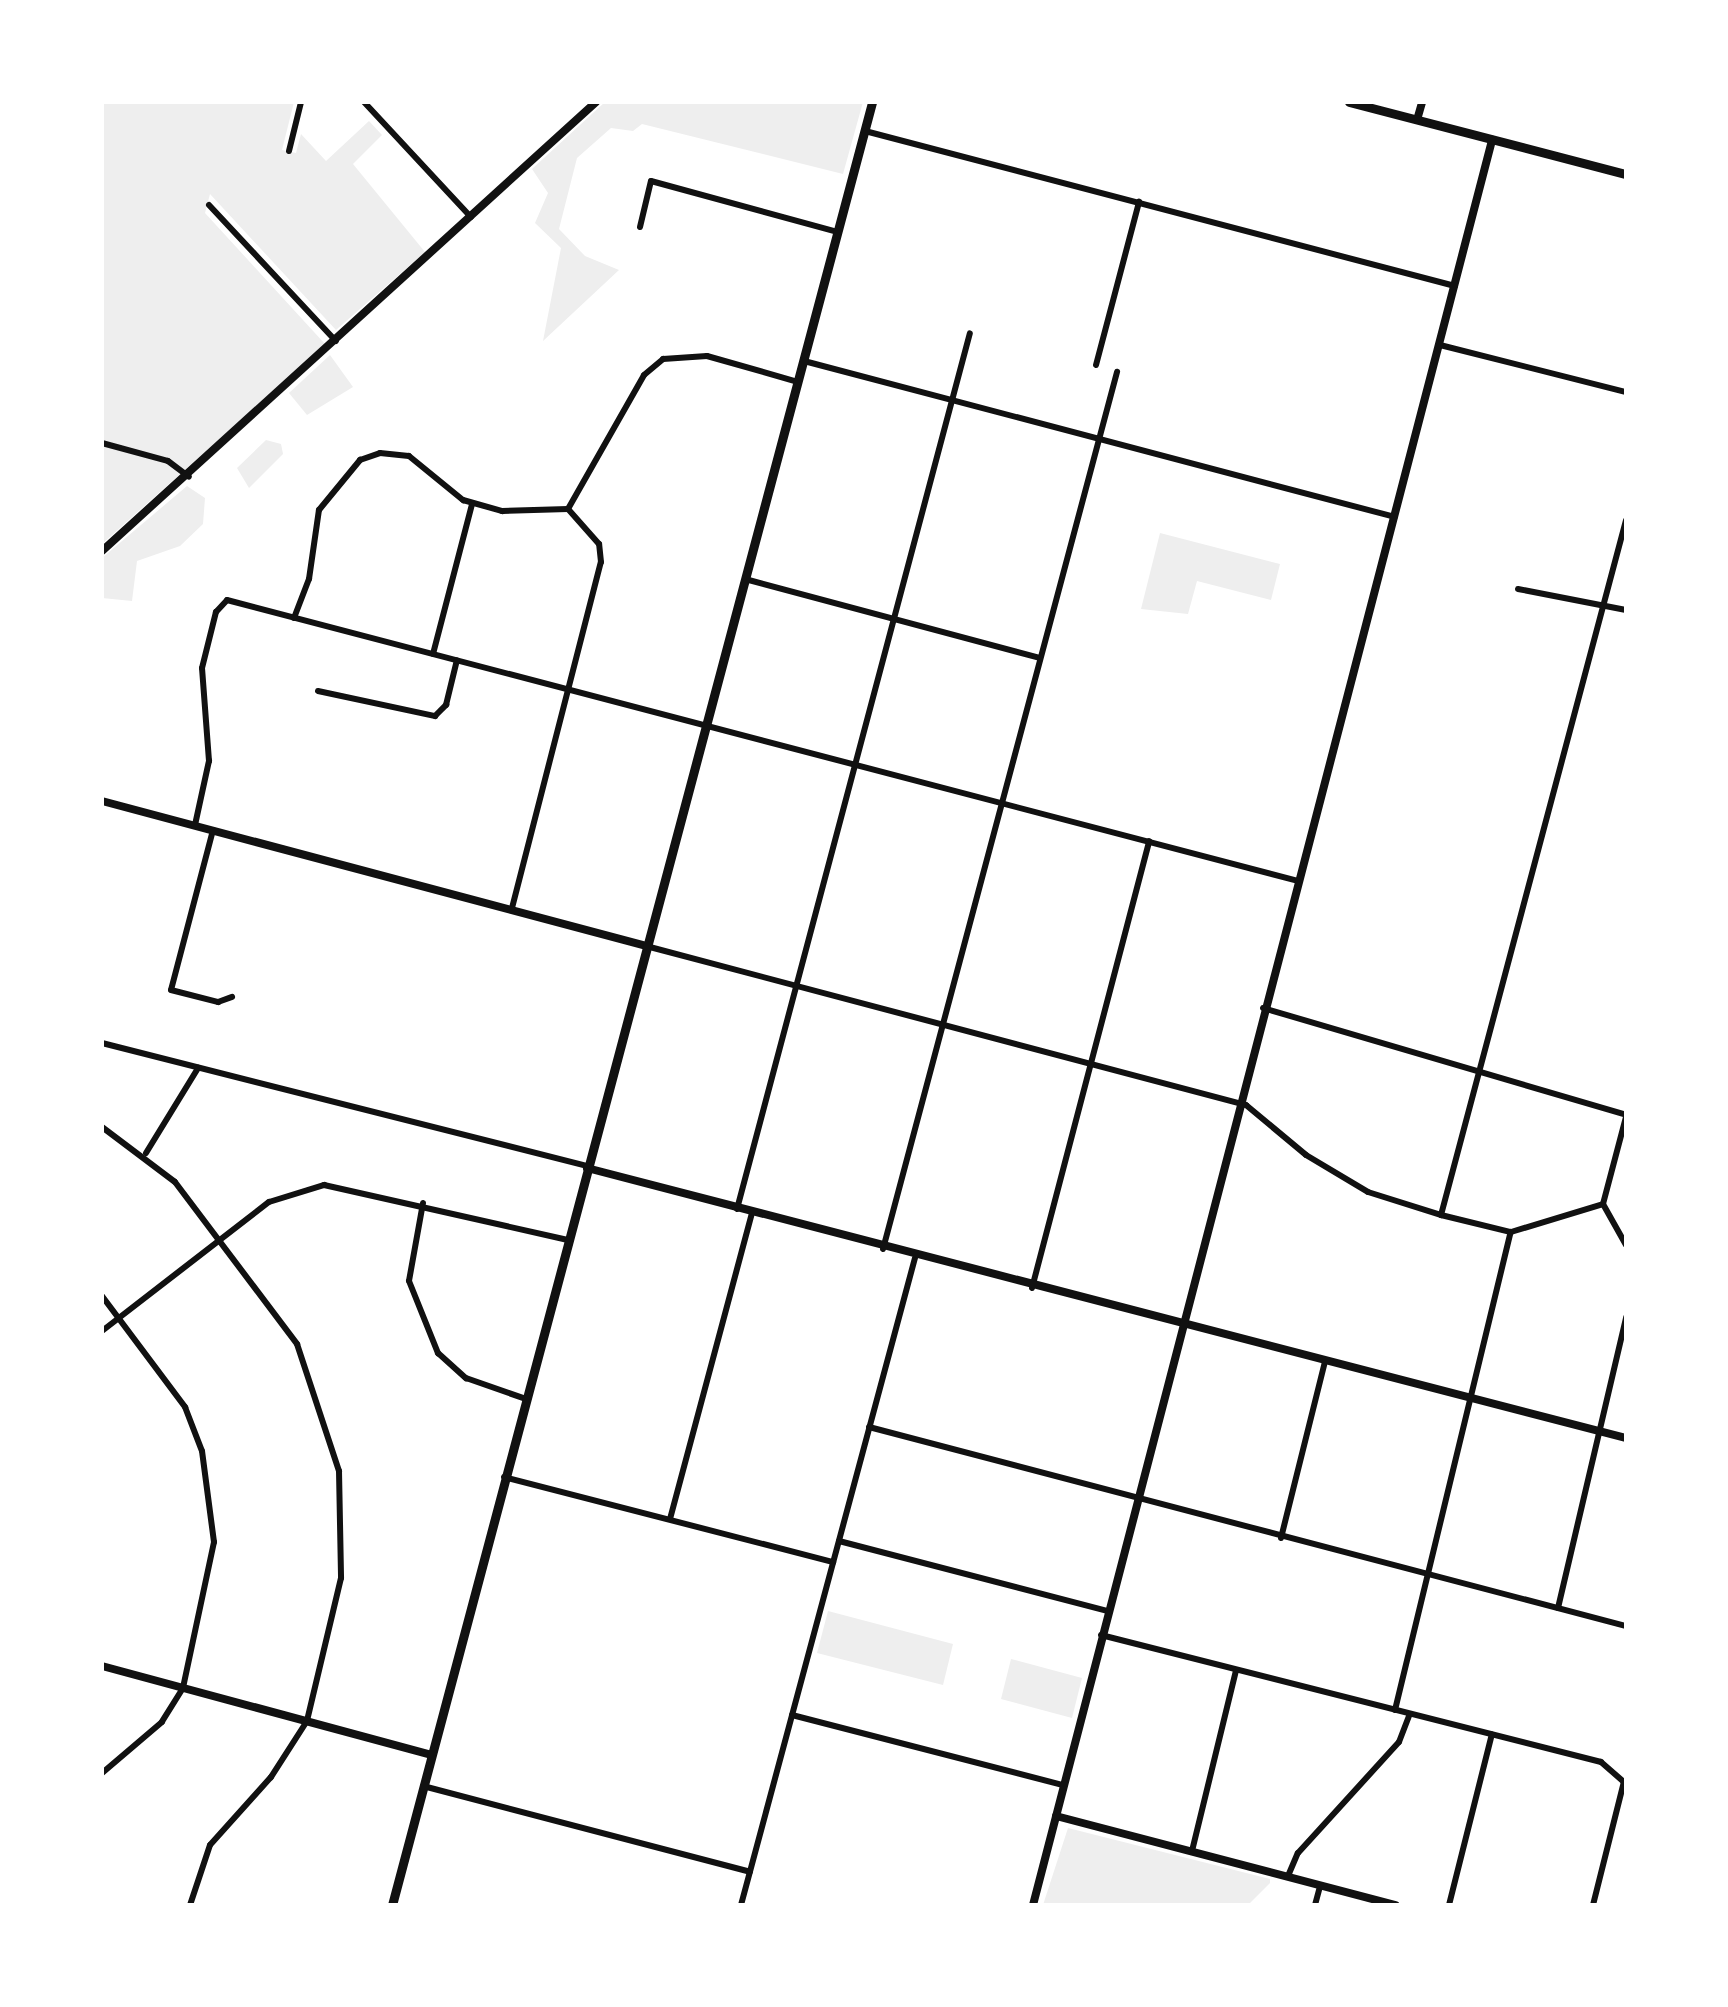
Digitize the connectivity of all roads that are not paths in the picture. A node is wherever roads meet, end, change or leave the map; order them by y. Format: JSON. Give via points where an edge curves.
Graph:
{"nodes":[{"id":1,"x":301,"y":102,"type":"edge"},
{"id":2,"x":364,"y":102,"type":"edge"},
{"id":3,"x":596,"y":102,"type":"edge"},
{"id":4,"x":872,"y":102,"type":"edge"},
{"id":5,"x":1349,"y":102,"type":"edge"},
{"id":6,"x":1422,"y":102,"type":"edge"},
{"id":7,"x":1417,"y":120,"type":"junction"},
{"id":8,"x":865,"y":131,"type":"junction"},
{"id":9,"x":1492,"y":140,"type":"junction"},
{"id":10,"x":289,"y":151,"type":"dead end"},
{"id":11,"x":1626,"y":174,"type":"edge"},
{"id":12,"x":1139,"y":202,"type":"junction"},
{"id":13,"x":209,"y":205,"type":"dead end"},
{"id":14,"x":471,"y":217,"type":"junction"},
{"id":15,"x":640,"y":227,"type":"dead end"},
{"id":16,"x":837,"y":232,"type":"junction"},
{"id":17,"x":1455,"y":286,"type":"junction"},
{"id":18,"x":970,"y":333,"type":"dead end"},
{"id":19,"x":336,"y":341,"type":"junction"},
{"id":20,"x":1440,"y":345,"type":"junction"},
{"id":21,"x":804,"y":361,"type":"junction"},
{"id":22,"x":1096,"y":365,"type":"dead end"},
{"id":23,"x":1117,"y":372,"type":"dead end"},
{"id":24,"x":798,"y":382,"type":"junction"},
{"id":25,"x":1626,"y":392,"type":"edge"},
{"id":26,"x":951,"y":400,"type":"junction"},
{"id":27,"x":1098,"y":439,"type":"junction"},
{"id":28,"x":102,"y":443,"type":"edge"},
{"id":29,"x":189,"y":477,"type":"junction"},
{"id":30,"x":472,"y":504,"type":"junction"},
{"id":31,"x":568,"y":509,"type":"junction"},
{"id":32,"x":1395,"y":517,"type":"junction"},
{"id":33,"x":1626,"y":520,"type":"edge"},
{"id":34,"x":102,"y":551,"type":"edge"},
{"id":35,"x":745,"y":579,"type":"junction"},
{"id":36,"x":1518,"y":589,"type":"dead end"},
{"id":37,"x":1604,"y":604,"type":"junction"},
{"id":38,"x":1626,"y":610,"type":"edge"},
{"id":39,"x":294,"y":618,"type":"junction"},
{"id":40,"x":893,"y":618,"type":"junction"},
{"id":41,"x":433,"y":654,"type":"junction"},
{"id":42,"x":1040,"y":658,"type":"junction"},
{"id":43,"x":457,"y":660,"type":"junction"},
{"id":44,"x":569,"y":689,"type":"junction"},
{"id":45,"x":318,"y":691,"type":"dead end"},
{"id":46,"x":706,"y":724,"type":"junction"},
{"id":47,"x":853,"y":763,"type":"junction"},
{"id":48,"x":102,"y":801,"type":"edge"},
{"id":49,"x":1001,"y":802,"type":"junction"},
{"id":50,"x":195,"y":825,"type":"junction"},
{"id":51,"x":213,"y":830,"type":"junction"},
{"id":52,"x":1149,"y":841,"type":"junction"},
{"id":53,"x":1298,"y":881,"type":"junction"},
{"id":54,"x":512,"y":908,"type":"junction"},
{"id":55,"x":646,"y":946,"type":"junction"},
{"id":56,"x":795,"y":986,"type":"junction"},
{"id":57,"x":232,"y":997,"type":"dead end"},
{"id":58,"x":1263,"y":1008,"type":"junction"},
{"id":59,"x":942,"y":1025,"type":"junction"},
{"id":60,"x":102,"y":1043,"type":"edge"},
{"id":61,"x":1090,"y":1065,"type":"junction"},
{"id":62,"x":198,"y":1068,"type":"junction"},
{"id":63,"x":1480,"y":1069,"type":"junction"},
{"id":64,"x":1238,"y":1103,"type":"junction"},
{"id":65,"x":1626,"y":1116,"type":"edge"},
{"id":66,"x":102,"y":1127,"type":"edge"},
{"id":67,"x":146,"y":1153,"type":"junction"},
{"id":68,"x":587,"y":1167,"type":"junction"},
{"id":69,"x":423,"y":1203,"type":"junction"},
{"id":70,"x":1603,"y":1204,"type":"junction"},
{"id":71,"x":737,"y":1209,"type":"junction"},
{"id":72,"x":752,"y":1213,"type":"junction"},
{"id":73,"x":1441,"y":1215,"type":"junction"},
{"id":74,"x":1511,"y":1232,"type":"junction"},
{"id":75,"x":223,"y":1239,"type":"junction"},
{"id":76,"x":568,"y":1240,"type":"junction"},
{"id":77,"x":1626,"y":1245,"type":"edge"},
{"id":78,"x":883,"y":1249,"type":"junction"},
{"id":79,"x":915,"y":1258,"type":"junction"},
{"id":80,"x":1032,"y":1288,"type":"junction"},
{"id":81,"x":102,"y":1296,"type":"edge"},
{"id":82,"x":1626,"y":1317,"type":"edge"},
{"id":83,"x":119,"y":1318,"type":"junction"},
{"id":84,"x":1179,"y":1326,"type":"junction"},
{"id":85,"x":102,"y":1331,"type":"edge"},
{"id":86,"x":1325,"y":1362,"type":"junction"},
{"id":87,"x":1470,"y":1397,"type":"junction"},
{"id":88,"x":526,"y":1399,"type":"junction"},
{"id":89,"x":869,"y":1427,"type":"junction"},
{"id":90,"x":1599,"y":1430,"type":"junction"},
{"id":91,"x":1626,"y":1438,"type":"edge"},
{"id":92,"x":504,"y":1477,"type":"junction"},
{"id":93,"x":1136,"y":1500,"type":"junction"},
{"id":94,"x":670,"y":1519,"type":"junction"},
{"id":95,"x":1281,"y":1538,"type":"junction"},
{"id":96,"x":839,"y":1541,"type":"junction"},
{"id":97,"x":833,"y":1562,"type":"junction"},
{"id":98,"x":1425,"y":1575,"type":"junction"},
{"id":99,"x":1558,"y":1608,"type":"junction"},
{"id":100,"x":1107,"y":1611,"type":"junction"},
{"id":101,"x":1626,"y":1626,"type":"edge"},
{"id":102,"x":1101,"y":1635,"type":"junction"},
{"id":103,"x":102,"y":1666,"type":"edge"},
{"id":104,"x":1236,"y":1670,"type":"junction"},
{"id":105,"x":183,"y":1688,"type":"junction"},
{"id":106,"x":1395,"y":1710,"type":"junction"},
{"id":107,"x":1410,"y":1714,"type":"junction"},
{"id":108,"x":792,"y":1715,"type":"junction"},
{"id":109,"x":307,"y":1721,"type":"junction"},
{"id":110,"x":1492,"y":1734,"type":"junction"},
{"id":111,"x":432,"y":1755,"type":"junction"},
{"id":112,"x":102,"y":1773,"type":"edge"},
{"id":113,"x":1625,"y":1782,"type":"edge"},
{"id":114,"x":1063,"y":1785,"type":"junction"},
{"id":115,"x":423,"y":1786,"type":"junction"},
{"id":116,"x":1056,"y":1816,"type":"junction"},
{"id":117,"x":1192,"y":1851,"type":"junction"},
{"id":118,"x":750,"y":1872,"type":"junction"},
{"id":119,"x":1288,"y":1876,"type":"junction"},
{"id":120,"x":1320,"y":1886,"type":"junction"},
{"id":121,"x":190,"y":1905,"type":"edge"},
{"id":122,"x":392,"y":1905,"type":"edge"},
{"id":123,"x":741,"y":1905,"type":"edge"},
{"id":124,"x":1033,"y":1905,"type":"edge"},
{"id":125,"x":1315,"y":1905,"type":"edge"},
{"id":126,"x":1396,"y":1905,"type":"edge"},
{"id":127,"x":1449,"y":1905,"type":"edge"},
{"id":128,"x":1593,"y":1905,"type":"edge"}],
"edges":[{"from":1,"to":10,"type":"street"},
{"from":2,"to":14,"type":"street"},
{"from":3,"to":14,"type":"street"},
{"from":4,"to":8,"type":"main road"},
{"from":5,"to":7,"type":"main road"},
{"from":6,"to":7,"type":"street"},
{"from":7,"to":9,"type":"main road"},
{"from":8,"to":12,"type":"street"},
{"from":8,"to":16,"type":"main road"},
{"from":9,"to":11,"type":"main road"},
{"from":9,"to":17,"type":"street"},
{"from":12,"to":17,"type":"street"},
{"from":12,"to":22,"type":"street"},
{"from":13,"to":19,"type":"street"},
{"from":14,"to":19,"type":"street"},
{"from":15,"to":16,"type":"street","via":[[651,181]]},
{"from":16,"to":21,"type":"main road"},
{"from":17,"to":20,"type":"street"},
{"from":18,"to":26,"type":"street"},
{"from":19,"to":29,"type":"street"},
{"from":20,"to":25,"type":"street"},
{"from":20,"to":32,"type":"street"},
{"from":21,"to":24,"type":"main road"},
{"from":21,"to":26,"type":"street"},
{"from":23,"to":27,"type":"street"},
{"from":24,"to":31,"type":"street","via":[[707,356],[663,359],[644,375]]},
{"from":24,"to":35,"type":"main road"},
{"from":26,"to":27,"type":"street"},
{"from":26,"to":40,"type":"street"},
{"from":27,"to":32,"type":"street"},
{"from":27,"to":42,"type":"street"},
{"from":28,"to":29,"type":"street","via":[[168,461]]},
{"from":29,"to":34,"type":"street"},
{"from":30,"to":31,"type":"street","via":[[516,513]]},
{"from":30,"to":39,"type":"street","via":[[409,456],[380,453],[360,460],[319,510],[309,579]]},
{"from":30,"to":41,"type":"street"},
{"from":31,"to":44,"type":"street","via":[[601,554]]},
{"from":32,"to":53,"type":"street"},
{"from":33,"to":37,"type":"street"},
{"from":35,"to":40,"type":"street"},
{"from":35,"to":46,"type":"main road"},
{"from":36,"to":37,"type":"street"},
{"from":37,"to":38,"type":"street"},
{"from":37,"to":63,"type":"street"},
{"from":39,"to":41,"type":"street"},
{"from":39,"to":50,"type":"street","via":[[226,598],[216,612],[202,668],[209,761]]},
{"from":40,"to":42,"type":"street"},
{"from":40,"to":47,"type":"street"},
{"from":41,"to":43,"type":"street"},
{"from":42,"to":49,"type":"street"},
{"from":43,"to":44,"type":"street"},
{"from":43,"to":45,"type":"street","via":[[446,705],[435,716]]},
{"from":44,"to":46,"type":"street"},
{"from":44,"to":54,"type":"street"},
{"from":46,"to":47,"type":"street"},
{"from":46,"to":55,"type":"main road"},
{"from":47,"to":49,"type":"street"},
{"from":47,"to":56,"type":"street"},
{"from":48,"to":50,"type":"street"},
{"from":49,"to":52,"type":"street"},
{"from":49,"to":59,"type":"street"},
{"from":50,"to":51,"type":"street"},
{"from":51,"to":54,"type":"street"},
{"from":51,"to":57,"type":"street","via":[[171,990],[218,1002]]},
{"from":52,"to":53,"type":"street"},
{"from":52,"to":61,"type":"street"},
{"from":53,"to":58,"type":"street"},
{"from":54,"to":55,"type":"street"},
{"from":55,"to":56,"type":"street"},
{"from":55,"to":68,"type":"main road"},
{"from":56,"to":59,"type":"street"},
{"from":56,"to":71,"type":"street"},
{"from":58,"to":63,"type":"street"},
{"from":58,"to":64,"type":"street"},
{"from":59,"to":61,"type":"street"},
{"from":59,"to":78,"type":"street"},
{"from":60,"to":62,"type":"street"},
{"from":61,"to":64,"type":"street"},
{"from":61,"to":80,"type":"street"},
{"from":62,"to":67,"type":"street"},
{"from":62,"to":68,"type":"street"},
{"from":63,"to":65,"type":"street"},
{"from":63,"to":73,"type":"street"},
{"from":64,"to":73,"type":"street","via":[[1368,1192]]},
{"from":64,"to":84,"type":"street"},
{"from":65,"to":70,"type":"street"},
{"from":66,"to":67,"type":"street"},
{"from":67,"to":75,"type":"street"},
{"from":68,"to":71,"type":"street"},
{"from":68,"to":76,"type":"main road"},
{"from":69,"to":75,"type":"street","via":[[324,1185],[269,1202]]},
{"from":69,"to":76,"type":"street"},
{"from":69,"to":88,"type":"street","via":[[409,1281],[438,1353],[466,1378]]},
{"from":70,"to":74,"type":"street"},
{"from":70,"to":77,"type":"street"},
{"from":71,"to":72,"type":"street"},
{"from":72,"to":78,"type":"street"},
{"from":72,"to":94,"type":"street"},
{"from":73,"to":74,"type":"street"},
{"from":74,"to":87,"type":"street"},
{"from":75,"to":83,"type":"street"},
{"from":75,"to":109,"type":"street","via":[[297,1344],[339,1471],[341,1578]]},
{"from":76,"to":88,"type":"main road"},
{"from":78,"to":79,"type":"street"},
{"from":79,"to":80,"type":"street"},
{"from":79,"to":89,"type":"street"},
{"from":80,"to":84,"type":"street"},
{"from":81,"to":83,"type":"street"},
{"from":82,"to":90,"type":"street"},
{"from":83,"to":85,"type":"street"},
{"from":83,"to":105,"type":"street","via":[[185,1407],[212,1495],[209,1586]]},
{"from":84,"to":86,"type":"street"},
{"from":84,"to":93,"type":"street"},
{"from":86,"to":87,"type":"street"},
{"from":86,"to":95,"type":"street"},
{"from":87,"to":90,"type":"street"},
{"from":87,"to":98,"type":"street"},
{"from":88,"to":92,"type":"main road"},
{"from":89,"to":93,"type":"street"},
{"from":89,"to":96,"type":"street"},
{"from":90,"to":91,"type":"street"},
{"from":90,"to":99,"type":"street"},
{"from":92,"to":94,"type":"street"},
{"from":92,"to":111,"type":"main road"},
{"from":93,"to":95,"type":"street"},
{"from":93,"to":100,"type":"street"},
{"from":94,"to":97,"type":"street"},
{"from":95,"to":98,"type":"street"},
{"from":96,"to":97,"type":"street"},
{"from":96,"to":100,"type":"street"},
{"from":97,"to":108,"type":"street"},
{"from":98,"to":99,"type":"street"},
{"from":98,"to":106,"type":"street"},
{"from":99,"to":101,"type":"street"},
{"from":100,"to":102,"type":"street"},
{"from":102,"to":104,"type":"street"},
{"from":102,"to":114,"type":"street"},
{"from":103,"to":105,"type":"street"},
{"from":104,"to":106,"type":"street"},
{"from":104,"to":117,"type":"street"},
{"from":105,"to":109,"type":"street"},
{"from":105,"to":112,"type":"street","via":[[162,1722]]},
{"from":106,"to":107,"type":"street"},
{"from":107,"to":110,"type":"street"},
{"from":107,"to":119,"type":"street","via":[[1399,1742],[1298,1853]]},
{"from":108,"to":114,"type":"street"},
{"from":108,"to":118,"type":"street"},
{"from":109,"to":111,"type":"street"},
{"from":109,"to":121,"type":"street","via":[[271,1777],[210,1845]]},
{"from":110,"to":113,"type":"street","via":[[1612,1766]]},
{"from":110,"to":127,"type":"street"},
{"from":111,"to":115,"type":"main road"},
{"from":113,"to":128,"type":"street"},
{"from":114,"to":116,"type":"street"},
{"from":115,"to":118,"type":"street"},
{"from":115,"to":122,"type":"main road"},
{"from":116,"to":117,"type":"street"},
{"from":116,"to":124,"type":"street"},
{"from":117,"to":119,"type":"street"},
{"from":118,"to":123,"type":"street"},
{"from":119,"to":120,"type":"street"},
{"from":120,"to":125,"type":"street"},
{"from":120,"to":126,"type":"street"}]}
